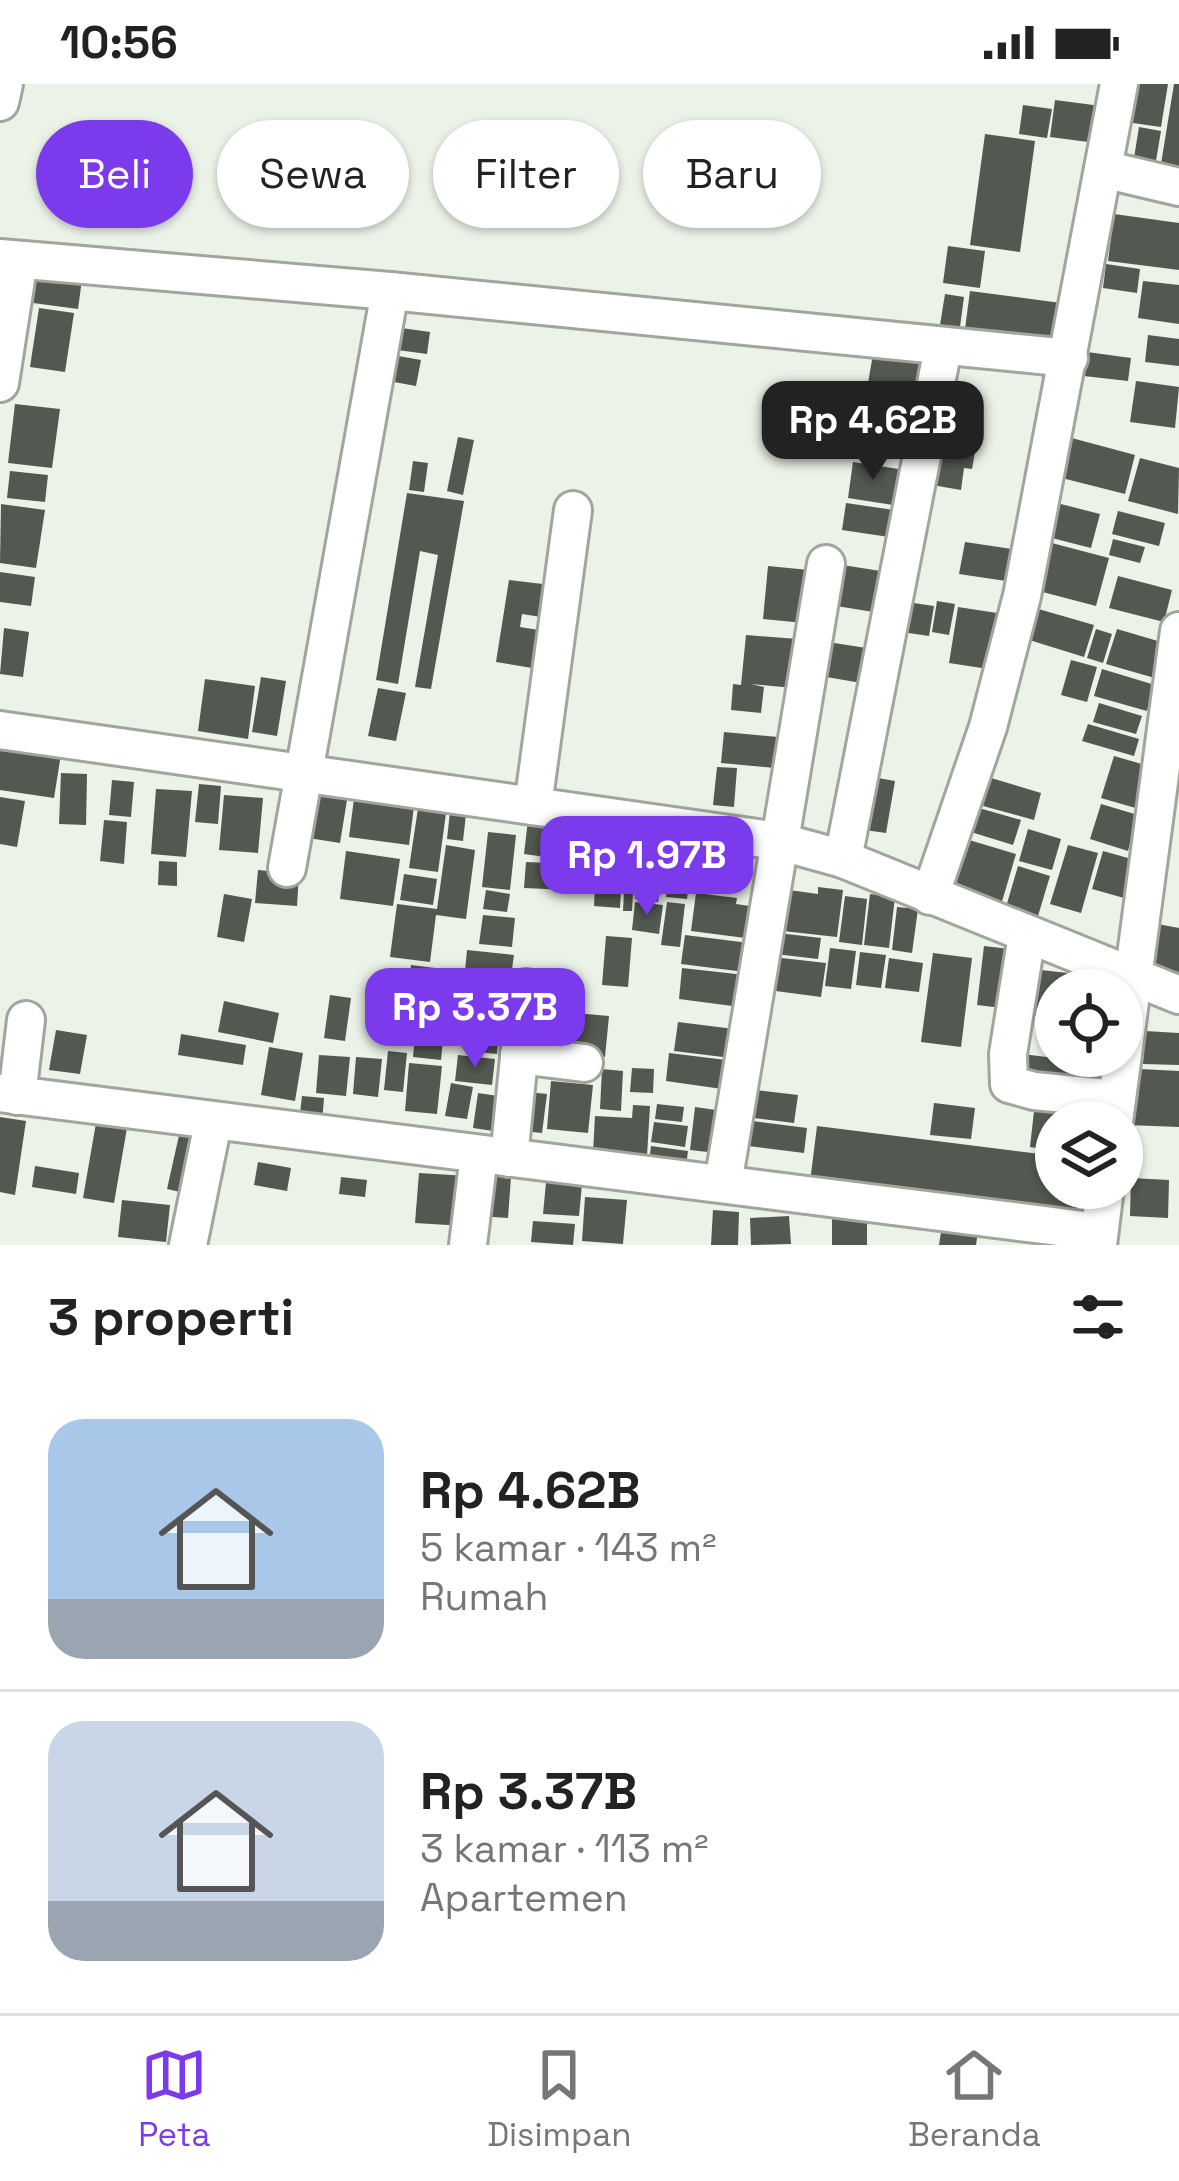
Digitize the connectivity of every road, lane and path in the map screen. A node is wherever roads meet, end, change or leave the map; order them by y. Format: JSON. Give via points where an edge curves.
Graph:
{"nodes":[{"id":1,"x":4,"y":84,"type":"edge"},
{"id":2,"x":1120,"y":84,"type":"edge"},
{"id":3,"x":0,"y":102,"type":"edge"},
{"id":4,"x":1103,"y":169,"type":"junction"},
{"id":5,"x":1179,"y":187,"type":"edge"},
{"id":6,"x":9,"y":259,"type":"edge"},
{"id":7,"x":390,"y":291,"type":"junction"},
{"id":8,"x":943,"y":348,"type":"junction"},
{"id":9,"x":1069,"y":358,"type":"junction"},
{"id":10,"x":0,"y":383,"type":"edge"},
{"id":11,"x":573,"y":510,"type":"dead end"},
{"id":12,"x":826,"y":564,"type":"dead end"},
{"id":13,"x":1179,"y":631,"type":"edge"},
{"id":14,"x":0,"y":730,"type":"edge"},
{"id":15,"x":1172,"y":735,"type":"edge"},
{"id":16,"x":305,"y":773,"type":"junction"},
{"id":17,"x":533,"y":806,"type":"junction"},
{"id":18,"x":778,"y":841,"type":"junction"},
{"id":19,"x":843,"y":859,"type":"junction"},
{"id":20,"x":287,"y":868,"type":"dead end"},
{"id":21,"x":930,"y":896,"type":"junction"},
{"id":22,"x":1028,"y":935,"type":"junction"},
{"id":23,"x":1111,"y":969,"type":"edge"},
{"id":24,"x":1134,"y":969,"type":"edge"},
{"id":25,"x":1143,"y":982,"type":"edge"},
{"id":26,"x":526,"y":988,"type":"dead end"},
{"id":27,"x":1179,"y":995,"type":"edge"},
{"id":28,"x":26,"y":1020,"type":"dead end"},
{"id":29,"x":519,"y":1055,"type":"junction"},
{"id":30,"x":584,"y":1063,"type":"dead end"},
{"id":31,"x":9,"y":1094,"type":"edge"},
{"id":32,"x":1074,"y":1101,"type":"edge"},
{"id":33,"x":213,"y":1123,"type":"junction"},
{"id":34,"x":494,"y":1156,"type":"junction"},
{"id":35,"x":723,"y":1184,"type":"junction"},
{"id":36,"x":1098,"y":1238,"type":"edge"},
{"id":37,"x":188,"y":1245,"type":"edge"},
{"id":38,"x":468,"y":1245,"type":"edge"}],
"edges":[{"from":1,"to":3,"type":"street"},
{"from":2,"to":4,"type":"street"},
{"from":4,"to":5,"type":"street"},
{"from":4,"to":9,"type":"street"},
{"from":6,"to":7,"type":"street"},
{"from":6,"to":10,"type":"street"},
{"from":7,"to":8,"type":"street"},
{"from":7,"to":16,"type":"street"},
{"from":8,"to":9,"type":"street"},
{"from":8,"to":19,"type":"street"},
{"from":9,"to":21,"type":"street","via":[[1022,596]]},
{"from":11,"to":17,"type":"street"},
{"from":12,"to":18,"type":"street"},
{"from":13,"to":15,"type":"street"},
{"from":14,"to":16,"type":"street"},
{"from":15,"to":24,"type":"street"},
{"from":16,"to":17,"type":"street"},
{"from":16,"to":20,"type":"street"},
{"from":17,"to":18,"type":"street"},
{"from":18,"to":19,"type":"street"},
{"from":18,"to":35,"type":"street"},
{"from":19,"to":21,"type":"street"},
{"from":21,"to":22,"type":"street"},
{"from":22,"to":23,"type":"street"},
{"from":22,"to":32,"type":"street","via":[[1009,1084]]},
{"from":25,"to":27,"type":"street"},
{"from":26,"to":29,"type":"street"},
{"from":28,"to":31,"type":"street"},
{"from":29,"to":30,"type":"street"},
{"from":29,"to":34,"type":"street"},
{"from":31,"to":33,"type":"street"},
{"from":33,"to":34,"type":"street"},
{"from":33,"to":37,"type":"street"},
{"from":34,"to":35,"type":"street"},
{"from":34,"to":38,"type":"street"},
{"from":35,"to":36,"type":"street"}]}
